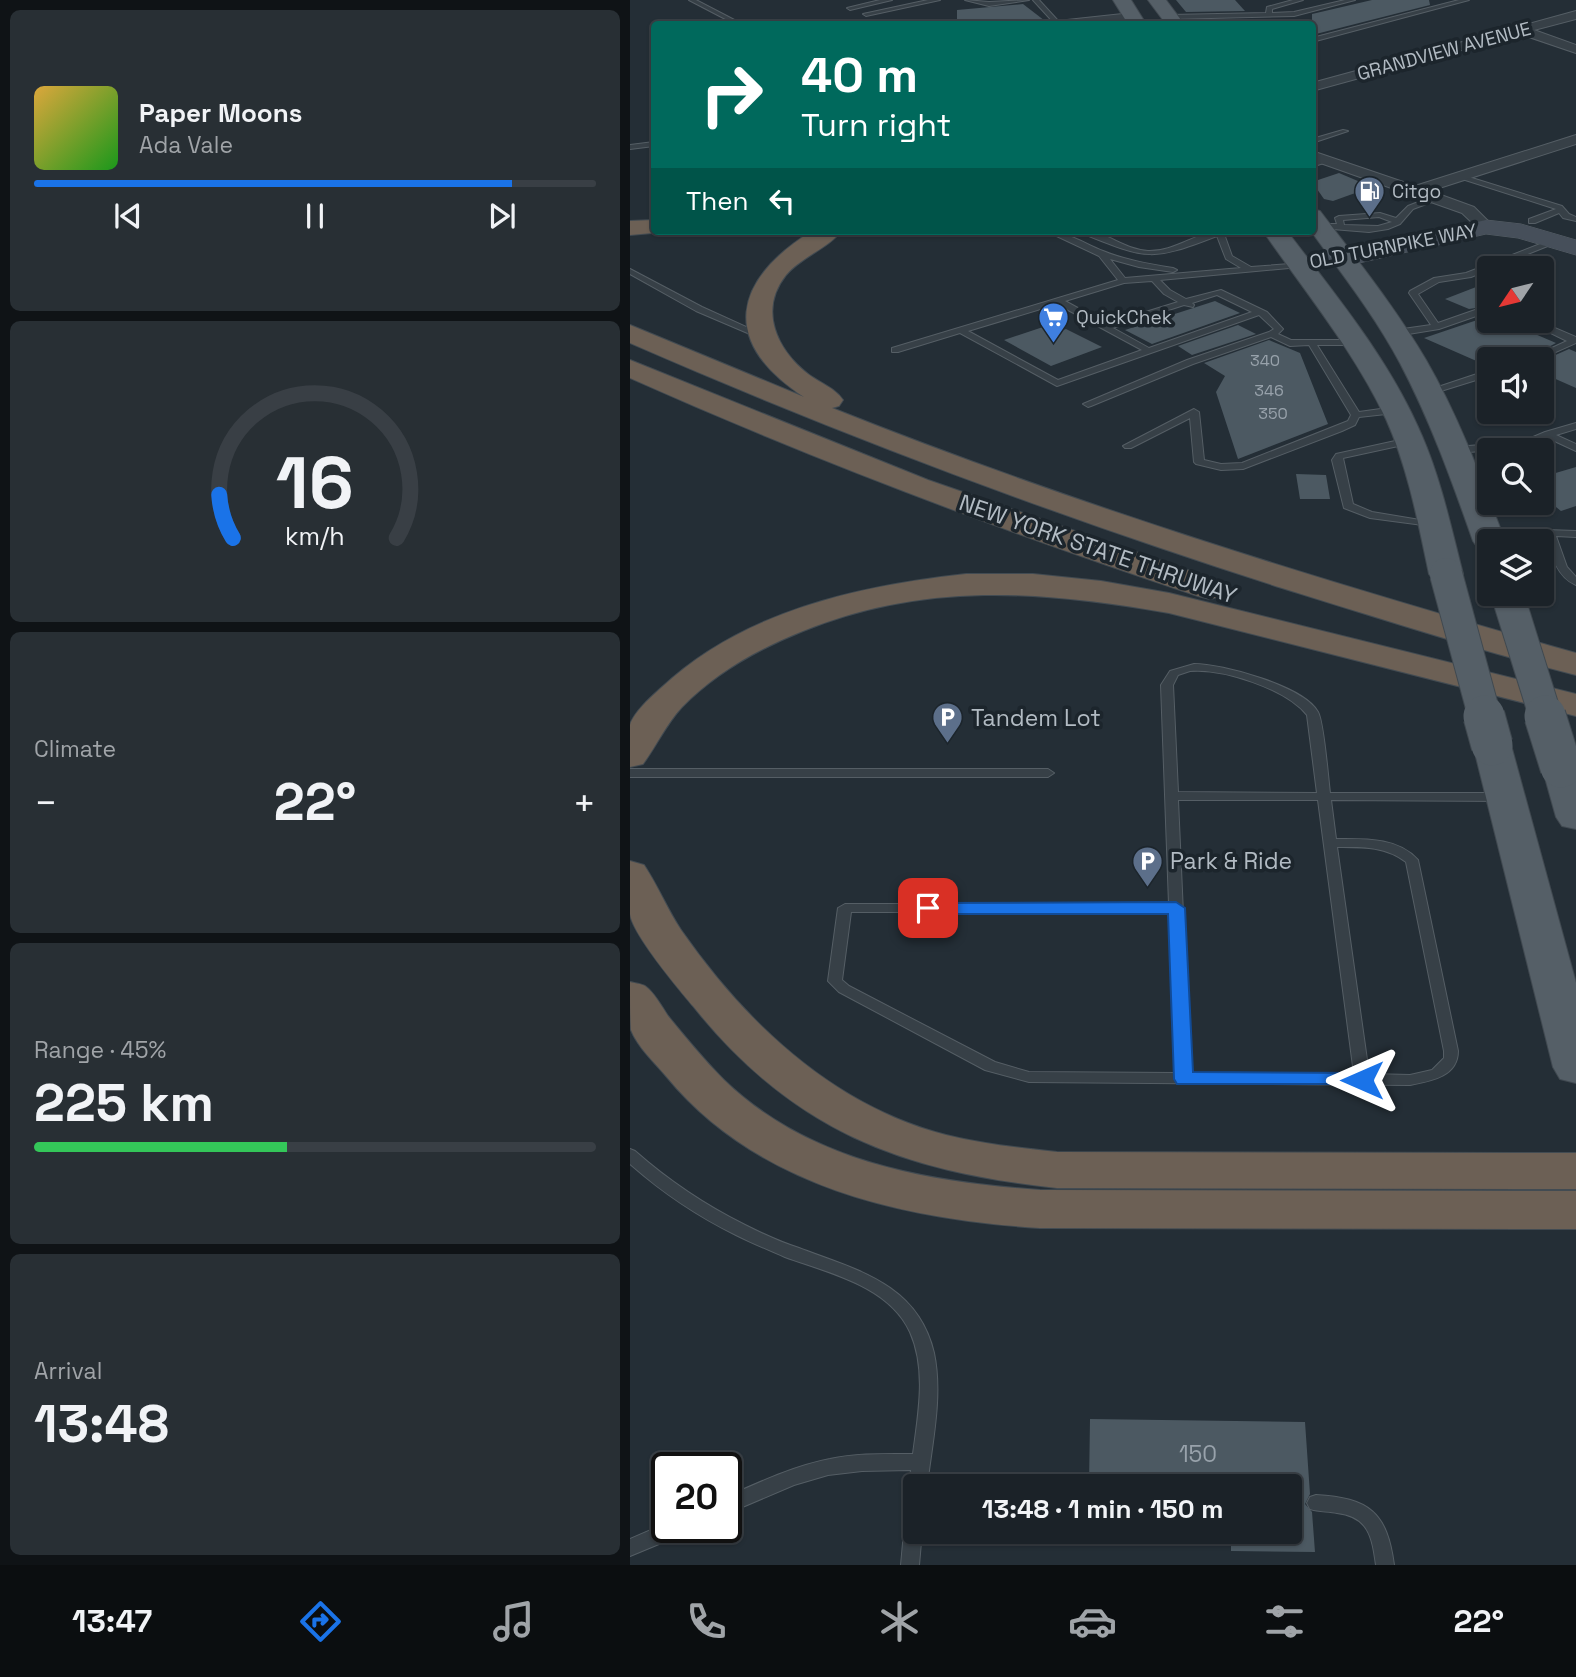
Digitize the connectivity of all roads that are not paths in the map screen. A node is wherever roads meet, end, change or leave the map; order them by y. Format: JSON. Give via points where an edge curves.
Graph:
{"nodes":[{"id":1,"x":692,"y":0,"type":"edge"},
{"id":2,"x":884,"y":0,"type":"edge"},
{"id":3,"x":937,"y":0,"type":"edge"},
{"id":4,"x":968,"y":0,"type":"edge"},
{"id":5,"x":1026,"y":0,"type":"edge"},
{"id":6,"x":1036,"y":0,"type":"edge"},
{"id":7,"x":1122,"y":0,"type":"edge"},
{"id":8,"x":1157,"y":0,"type":"edge"},
{"id":9,"x":1300,"y":0,"type":"edge"},
{"id":10,"x":1352,"y":0,"type":"edge"},
{"id":11,"x":1466,"y":0,"type":"edge"},
{"id":12,"x":850,"y":8,"type":"dead end"},
{"id":13,"x":866,"y":14,"type":"dead end"},
{"id":14,"x":1269,"y":14,"type":"junction"},
{"id":15,"x":1576,"y":15,"type":"edge"},
{"id":16,"x":1194,"y":16,"type":"junction"},
{"id":17,"x":733,"y":21,"type":"edge"},
{"id":18,"x":1055,"y":21,"type":"edge"},
{"id":19,"x":1134,"y":21,"type":"edge"},
{"id":20,"x":1173,"y":21,"type":"edge"},
{"id":21,"x":1198,"y":21,"type":"edge"},
{"id":22,"x":1520,"y":30,"type":"junction"},
{"id":23,"x":1316,"y":39,"type":"edge"},
{"id":24,"x":1576,"y":48,"type":"edge"},
{"id":25,"x":1316,"y":86,"type":"edge"},
{"id":26,"x":1345,"y":131,"type":"dead end"},
{"id":27,"x":1576,"y":139,"type":"edge"},
{"id":28,"x":1316,"y":140,"type":"edge"},
{"id":29,"x":651,"y":144,"type":"edge"},
{"id":30,"x":630,"y":147,"type":"edge"},
{"id":31,"x":1318,"y":160,"type":"edge"},
{"id":32,"x":1462,"y":176,"type":"junction"},
{"id":33,"x":1415,"y":191,"type":"junction"},
{"id":34,"x":1434,"y":198,"type":"junction"},
{"id":35,"x":1560,"y":210,"type":"junction"},
{"id":36,"x":1576,"y":219,"type":"edge"},
{"id":37,"x":1398,"y":221,"type":"junction"},
{"id":38,"x":1532,"y":221,"type":"dead end"},
{"id":39,"x":1324,"y":222,"type":"edge"},
{"id":40,"x":651,"y":227,"type":"edge"},
{"id":41,"x":1486,"y":227,"type":"junction"},
{"id":42,"x":630,"y":228,"type":"edge"},
{"id":43,"x":822,"y":235,"type":"edge"},
{"id":44,"x":1059,"y":235,"type":"edge"},
{"id":45,"x":1075,"y":235,"type":"edge"},
{"id":46,"x":1097,"y":235,"type":"edge"},
{"id":47,"x":1209,"y":235,"type":"edge"},
{"id":48,"x":1221,"y":235,"type":"edge"},
{"id":49,"x":1278,"y":235,"type":"edge"},
{"id":50,"x":1066,"y":238,"type":"junction"},
{"id":51,"x":1570,"y":246,"type":"edge"},
{"id":52,"x":1102,"y":254,"type":"junction"},
{"id":53,"x":1344,"y":259,"type":"junction"},
{"id":54,"x":1300,"y":265,"type":"junction"},
{"id":55,"x":1249,"y":269,"type":"junction"},
{"id":56,"x":630,"y":271,"type":"edge"},
{"id":57,"x":1212,"y":272,"type":"junction"},
{"id":58,"x":1154,"y":278,"type":"junction"},
{"id":59,"x":1123,"y":281,"type":"junction"},
{"id":60,"x":1057,"y":300,"type":"junction"},
{"id":61,"x":1185,"y":302,"type":"junction"},
{"id":62,"x":1194,"y":307,"type":"dead end"},
{"id":63,"x":1162,"y":310,"type":"junction"},
{"id":64,"x":1259,"y":312,"type":"junction"},
{"id":65,"x":1477,"y":314,"type":"edge"},
{"id":66,"x":1172,"y":315,"type":"dead end"},
{"id":67,"x":1135,"y":318,"type":"junction"},
{"id":68,"x":1145,"y":323,"type":"dead end"},
{"id":69,"x":1106,"y":327,"type":"junction"},
{"id":70,"x":1436,"y":327,"type":"junction"},
{"id":71,"x":961,"y":330,"type":"junction"},
{"id":72,"x":1554,"y":331,"type":"edge"},
{"id":73,"x":1396,"y":333,"type":"junction"},
{"id":74,"x":630,"y":334,"type":"edge"},
{"id":75,"x":1272,"y":334,"type":"junction"},
{"id":76,"x":760,"y":335,"type":"junction"},
{"id":77,"x":1575,"y":340,"type":"edge"},
{"id":78,"x":1311,"y":342,"type":"junction"},
{"id":79,"x":1355,"y":342,"type":"junction"},
{"id":80,"x":1554,"y":349,"type":"edge"},
{"id":81,"x":895,"y":350,"type":"dead end"},
{"id":82,"x":1149,"y":351,"type":"junction"},
{"id":83,"x":630,"y":368,"type":"edge"},
{"id":84,"x":1477,"y":377,"type":"edge"},
{"id":85,"x":1427,"y":392,"type":"junction"},
{"id":86,"x":1088,"y":404,"type":"dead end"},
{"id":87,"x":1395,"y":410,"type":"junction"},
{"id":88,"x":1356,"y":415,"type":"junction"},
{"id":89,"x":1576,"y":426,"type":"edge"},
{"id":90,"x":1548,"y":434,"type":"junction"},
{"id":91,"x":1409,"y":441,"type":"junction"},
{"id":92,"x":1128,"y":446,"type":"dead end"},
{"id":93,"x":1576,"y":448,"type":"edge"},
{"id":94,"x":1454,"y":450,"type":"junction"},
{"id":95,"x":1025,"y":490,"type":"junction"},
{"id":96,"x":1435,"y":525,"type":"junction"},
{"id":97,"x":1484,"y":529,"type":"edge"},
{"id":98,"x":1554,"y":534,"type":"edge"},
{"id":99,"x":1576,"y":534,"type":"edge"},
{"id":100,"x":1554,"y":546,"type":"edge"},
{"id":101,"x":1576,"y":582,"type":"edge"},
{"id":102,"x":1511,"y":606,"type":"edge"},
{"id":103,"x":1576,"y":664,"type":"edge"},
{"id":104,"x":1576,"y":703,"type":"edge"},
{"id":105,"x":630,"y":756,"type":"edge"},
{"id":106,"x":630,"y":773,"type":"edge"},
{"id":107,"x":1048,"y":773,"type":"dead end"},
{"id":108,"x":1171,"y":796,"type":"junction"},
{"id":109,"x":1324,"y":796,"type":"junction"},
{"id":110,"x":1506,"y":797,"type":"junction"},
{"id":111,"x":1576,"y":817,"type":"edge"},
{"id":112,"x":1330,"y":843,"type":"junction"},
{"id":113,"x":630,"y":874,"type":"edge"},
{"id":114,"x":1176,"y":908,"type":"junction"},
{"id":115,"x":638,"y":1004,"type":"edge"},
{"id":116,"x":1576,"y":1067,"type":"edge"},
{"id":117,"x":1183,"y":1079,"type":"junction"},
{"id":118,"x":1362,"y":1080,"type":"junction"},
{"id":119,"x":630,"y":1155,"type":"edge"},
{"id":120,"x":1576,"y":1171,"type":"edge"},
{"id":121,"x":1576,"y":1210,"type":"edge"},
{"id":122,"x":920,"y":1462,"type":"junction"},
{"id":123,"x":919,"y":1474,"type":"edge"},
{"id":124,"x":742,"y":1499,"type":"edge"},
{"id":125,"x":1315,"y":1503,"type":"dead end"},
{"id":126,"x":651,"y":1539,"type":"edge"},
{"id":127,"x":912,"y":1544,"type":"edge"},
{"id":128,"x":630,"y":1548,"type":"edge"},
{"id":129,"x":910,"y":1565,"type":"edge"},
{"id":130,"x":1385,"y":1565,"type":"edge"}],
"edges":[{"from":1,"to":17,"type":"lane"},
{"from":2,"to":12,"type":"lane"},
{"from":3,"to":13,"type":"lane"},
{"from":4,"to":5,"type":"lane","via":[[989,4]]},
{"from":6,"to":18,"type":"lane"},
{"from":7,"to":19,"type":"main road"},
{"from":8,"to":20,"type":"main road"},
{"from":9,"to":14,"type":"lane","via":[[1269,8]]},
{"from":10,"to":14,"type":"lane","via":[[1294,14]]},
{"from":11,"to":23,"type":"lane"},
{"from":14,"to":16,"type":"lane"},
{"from":15,"to":22,"type":"street","name":"GRANDVIEW AVENUE"},
{"from":16,"to":20,"type":"lane"},
{"from":16,"to":21,"type":"lane"},
{"from":22,"to":24,"type":"street"},
{"from":22,"to":25,"type":"street","name":"GRANDVIEW AVENUE"},
{"from":26,"to":28,"type":"lane"},
{"from":27,"to":32,"type":"street"},
{"from":29,"to":30,"type":"lane"},
{"from":31,"to":33,"type":"street"},
{"from":32,"to":33,"type":"street"},
{"from":32,"to":35,"type":"lane"},
{"from":33,"to":34,"type":"street"},
{"from":34,"to":37,"type":"lane","via":[[1408,209]]},
{"from":34,"to":41,"type":"street","via":[[1472,212]]},
{"from":35,"to":36,"type":"lane"},
{"from":35,"to":38,"type":"lane"},
{"from":37,"to":39,"type":"lane","via":[[1371,215]]},
{"from":37,"to":39,"type":"lane","via":[[1357,230]]},
{"from":39,"to":53,"type":"main road"},
{"from":40,"to":42,"type":"highway"},
{"from":41,"to":51,"type":"street","name":"OLD TURNPIKE WAY","via":[[1521,231]]},
{"from":41,"to":53,"type":"street","name":"OLD TURNPIKE WAY"},
{"from":43,"to":76,"type":"highway","via":[[796,251],[773,274],[757,313]]},
{"from":44,"to":50,"type":"lane"},
{"from":45,"to":50,"type":"lane"},
{"from":46,"to":47,"type":"lane","via":[[1147,253]]},
{"from":48,"to":55,"type":"lane","via":[[1229,257]]},
{"from":49,"to":54,"type":"main road"},
{"from":50,"to":52,"type":"lane"},
{"from":51,"to":70,"type":"lane","via":[[1437,280],[1413,293]]},
{"from":52,"to":57,"type":"lane","via":[[1158,269]]},
{"from":52,"to":59,"type":"lane"},
{"from":53,"to":54,"type":"street","name":"OLD TURNPIKE WAY"},
{"from":53,"to":73,"type":"main road"},
{"from":54,"to":55,"type":"lane"},
{"from":54,"to":79,"type":"main road"},
{"from":55,"to":57,"type":"lane"},
{"from":56,"to":76,"type":"lane","via":[[699,309]]},
{"from":57,"to":58,"type":"lane"},
{"from":58,"to":59,"type":"lane"},
{"from":58,"to":61,"type":"lane"},
{"from":59,"to":60,"type":"lane"},
{"from":60,"to":69,"type":"lane"},
{"from":60,"to":71,"type":"lane"},
{"from":61,"to":62,"type":"lane"},
{"from":61,"to":63,"type":"lane"},
{"from":61,"to":64,"type":"lane","via":[[1218,292]]},
{"from":63,"to":66,"type":"lane"},
{"from":63,"to":67,"type":"lane"},
{"from":64,"to":75,"type":"lane","via":[[1279,329]]},
{"from":64,"to":82,"type":"lane"},
{"from":65,"to":70,"type":"lane"},
{"from":67,"to":68,"type":"lane"},
{"from":67,"to":69,"type":"lane"},
{"from":69,"to":82,"type":"lane"},
{"from":70,"to":73,"type":"lane"},
{"from":71,"to":81,"type":"lane"},
{"from":71,"to":82,"type":"lane","via":[[1057,383]]},
{"from":72,"to":77,"type":"lane"},
{"from":73,"to":85,"type":"main road"},
{"from":74,"to":95,"type":"highway","name":"NEW YORK STATE THRUWAY","via":[[818,413]]},
{"from":75,"to":78,"type":"lane","via":[[1290,343]]},
{"from":75,"to":86,"type":"lane"},
{"from":76,"to":95,"type":"highway","via":[[774,359],[814,392]]},
{"from":77,"to":80,"type":"lane"},
{"from":78,"to":79,"type":"lane"},
{"from":78,"to":88,"type":"lane"},
{"from":79,"to":87,"type":"main road"},
{"from":83,"to":104,"type":"highway","name":"NEW YORK STATE THRUWAY","via":[[823,449],[1088,548]]},
{"from":84,"to":85,"type":"lane"},
{"from":85,"to":94,"type":"main road"},
{"from":87,"to":88,"type":"lane"},
{"from":87,"to":91,"type":"main road"},
{"from":88,"to":92,"type":"lane","via":[[1352,423],[1339,429],[1243,466],[1199,462],[1194,412]]},
{"from":89,"to":90,"type":"lane"},
{"from":90,"to":93,"type":"lane"},
{"from":90,"to":94,"type":"lane","via":[[1523,445]]},
{"from":91,"to":96,"type":"main road"},
{"from":91,"to":96,"type":"lane","via":[[1339,456],[1348,506],[1370,515]]},
{"from":94,"to":97,"type":"main road"},
{"from":95,"to":103,"type":"highway","name":"NEW YORK STATE THRUWAY","via":[[1276,574]]},
{"from":96,"to":110,"type":"main road","bridge":true},
{"from":98,"to":99,"type":"lane"},
{"from":100,"to":101,"type":"lane","via":[[1560,565]]},
{"from":102,"to":111,"type":"main road","bridge":true},
{"from":104,"to":105,"type":"highway","via":[[1167,601],[1065,585],[970,583],[855,601],[754,639],[682,687],[650,723]]},
{"from":106,"to":107,"type":"lane"},
{"from":108,"to":109,"type":"lane"},
{"from":108,"to":109,"type":"lane","via":[[1167,685],[1174,673],[1205,667],[1275,689],[1310,708]]},
{"from":108,"to":114,"type":"lane"},
{"from":109,"to":110,"type":"lane"},
{"from":109,"to":112,"type":"lane"},
{"from":110,"to":116,"type":"main road"},
{"from":112,"to":118,"type":"lane"},
{"from":112,"to":118,"type":"lane","via":[[1379,844],[1412,860],[1451,1051],[1446,1067],[1424,1078]]},
{"from":113,"to":120,"type":"highway","via":[[657,926],[685,966],[756,1051],[815,1097],[859,1123],[907,1142],[994,1163],[1057,1170]]},
{"from":114,"to":117,"type":"lane"},
{"from":114,"to":117,"type":"lane","via":[[845,908],[834,976],[844,989],[1002,1072],[1045,1079]]},
{"from":115,"to":121,"type":"highway","via":[[708,1093],[760,1133],[831,1168],[916,1195],[1040,1209]]},
{"from":117,"to":118,"type":"lane"},
{"from":119,"to":122,"type":"lane","via":[[708,1213],[778,1247],[870,1281],[900,1304],[912,1319],[926,1354]]},
{"from":122,"to":123,"type":"lane"},
{"from":122,"to":124,"type":"lane","via":[[828,1467]]},
{"from":125,"to":130,"type":"lane","via":[[1362,1510],[1378,1528]]},
{"from":126,"to":128,"type":"lane"},
{"from":127,"to":129,"type":"lane"}]}
